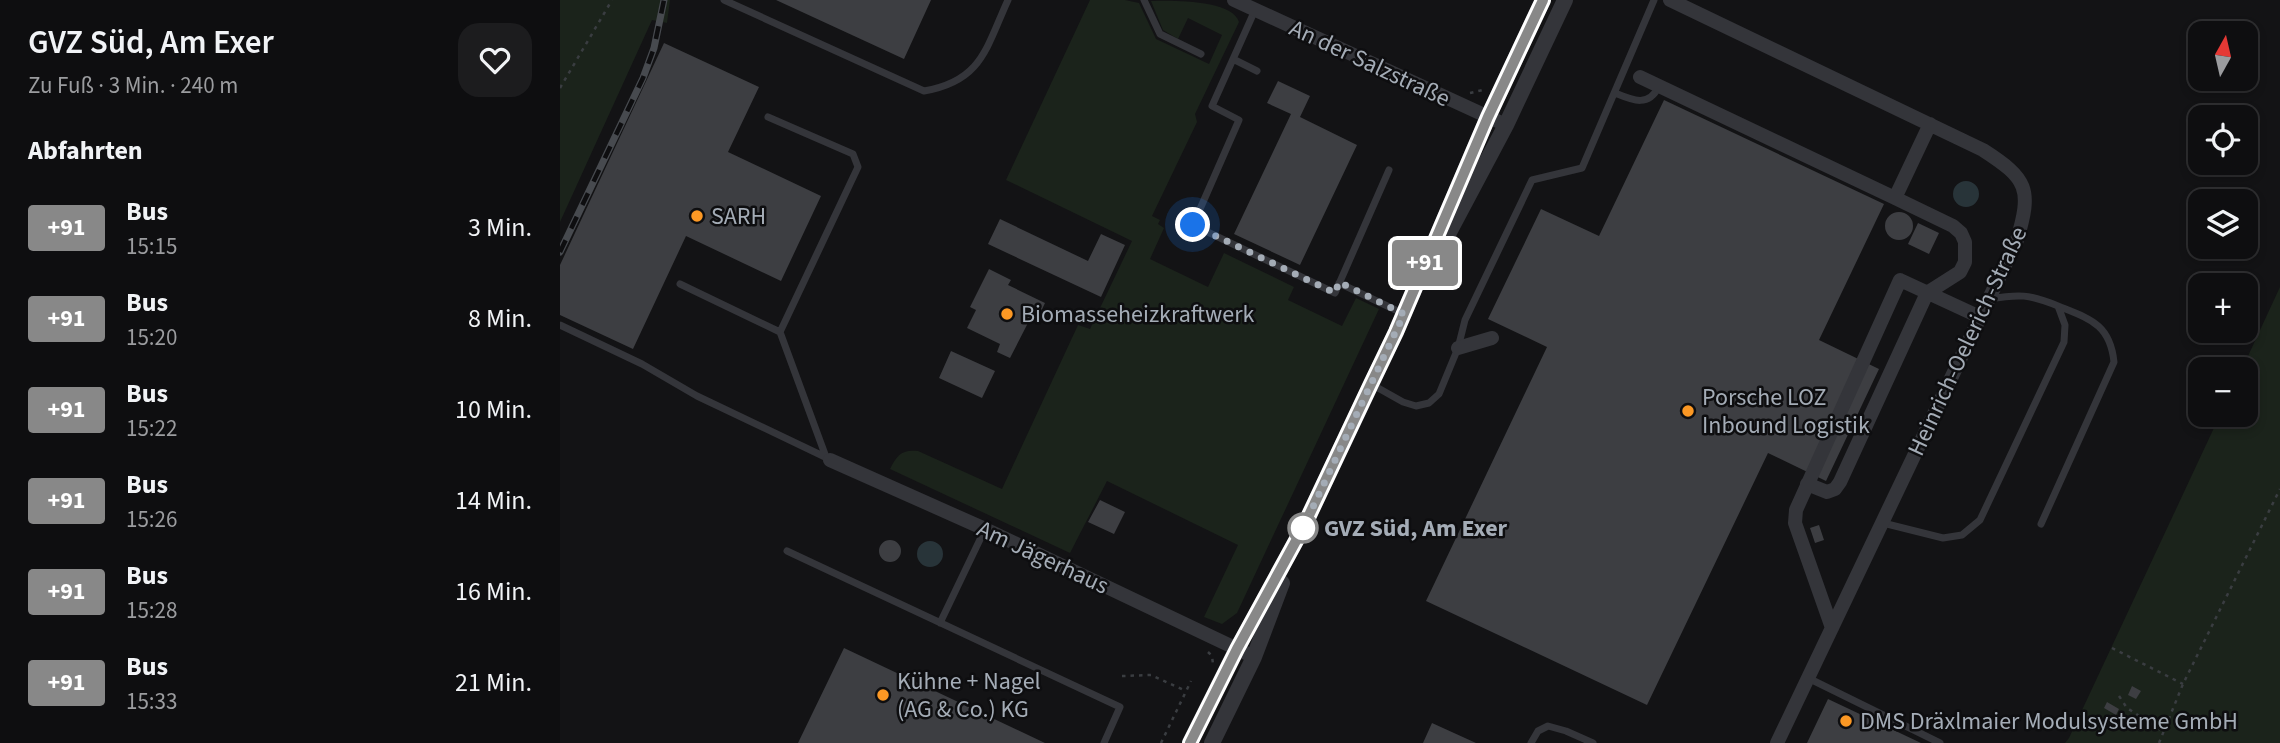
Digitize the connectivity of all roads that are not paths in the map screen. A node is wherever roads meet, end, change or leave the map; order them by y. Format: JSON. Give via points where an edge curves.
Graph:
{"nodes":[{"id":1,"x":724,"y":0,"type":"edge"},
{"id":2,"x":1008,"y":0,"type":"edge"},
{"id":3,"x":1144,"y":0,"type":"edge"},
{"id":4,"x":1234,"y":0,"type":"edge"},
{"id":5,"x":1543,"y":0,"type":"edge"},
{"id":6,"x":1565,"y":0,"type":"edge"},
{"id":7,"x":1654,"y":0,"type":"edge"},
{"id":8,"x":1670,"y":0,"type":"edge"},
{"id":9,"x":1255,"y":10,"type":"junction"},
{"id":10,"x":1201,"y":54,"type":"dead end"},
{"id":11,"x":1233,"y":59,"type":"junction"},
{"id":12,"x":1257,"y":71,"type":"dead end"},
{"id":13,"x":1640,"y":77,"type":"dead end"},
{"id":14,"x":1659,"y":86,"type":"junction"},
{"id":15,"x":1615,"y":93,"type":"junction"},
{"id":16,"x":768,"y":117,"type":"dead end"},
{"id":17,"x":1488,"y":117,"type":"junction"},
{"id":18,"x":1930,"y":124,"type":"junction"},
{"id":19,"x":1506,"y":125,"type":"junction"},
{"id":20,"x":1389,"y":170,"type":"dead end"},
{"id":21,"x":1895,"y":198,"type":"junction"},
{"id":22,"x":1339,"y":282,"type":"junction"},
{"id":23,"x":680,"y":284,"type":"dead end"},
{"id":24,"x":1927,"y":293,"type":"junction"},
{"id":25,"x":1989,"y":299,"type":"junction"},
{"id":26,"x":2058,"y":306,"type":"junction"},
{"id":27,"x":1404,"y":314,"type":"junction"},
{"id":28,"x":1980,"y":317,"type":"junction"},
{"id":29,"x":560,"y":325,"type":"edge"},
{"id":30,"x":780,"y":332,"type":"junction"},
{"id":31,"x":1396,"y":332,"type":"junction"},
{"id":32,"x":1492,"y":338,"type":"dead end"},
{"id":33,"x":1458,"y":348,"type":"junction"},
{"id":34,"x":1371,"y":384,"type":"junction"},
{"id":35,"x":828,"y":458,"type":"junction"},
{"id":36,"x":1807,"y":484,"type":"junction"},
{"id":37,"x":1882,"y":523,"type":"junction"},
{"id":38,"x":2041,"y":524,"type":"dead end"},
{"id":39,"x":1303,"y":528,"type":"junction"},
{"id":40,"x":985,"y":529,"type":"junction"},
{"id":41,"x":787,"y":551,"type":"dead end"},
{"id":42,"x":940,"y":623,"type":"junction"},
{"id":43,"x":1832,"y":628,"type":"junction"},
{"id":44,"x":1237,"y":649,"type":"junction"},
{"id":45,"x":1254,"y":657,"type":"junction"},
{"id":46,"x":1808,"y":677,"type":"junction"},
{"id":47,"x":1104,"y":743,"type":"edge"},
{"id":48,"x":1190,"y":743,"type":"edge"},
{"id":49,"x":1212,"y":743,"type":"edge"},
{"id":50,"x":1531,"y":743,"type":"edge"},
{"id":51,"x":1593,"y":743,"type":"edge"},
{"id":52,"x":1777,"y":743,"type":"edge"},
{"id":53,"x":1940,"y":743,"type":"edge"}],
"edges":[{"from":1,"to":2,"type":"lane","via":[[924,91],[945,88],[967,76],[983,55]]},
{"from":3,"to":10,"type":"lane","via":[[1160,34]]},
{"from":4,"to":9,"type":"street","name":"An der Salzstraße"},
{"from":5,"to":17,"type":"street"},
{"from":6,"to":19,"type":"street"},
{"from":7,"to":15,"type":"lane"},
{"from":8,"to":18,"type":"street","name":"Heinrich-Oelerich-Straße"},
{"from":9,"to":11,"type":"lane"},
{"from":9,"to":17,"type":"street","name":"An der Salzstraße"},
{"from":11,"to":12,"type":"lane"},
{"from":11,"to":22,"type":"lane","via":[[1212,106],[1239,120],[1193,225],[1335,293]]},
{"from":13,"to":14,"type":"street"},
{"from":14,"to":15,"type":"lane","via":[[1655,96],[1645,101]]},
{"from":14,"to":21,"type":"street"},
{"from":15,"to":33,"type":"lane","via":[[1581,168],[1532,180],[1465,320]]},
{"from":16,"to":30,"type":"lane","via":[[853,154],[858,167]]},
{"from":17,"to":19,"type":"street","name":"An der Salzstraße"},
{"from":17,"to":27,"type":"street"},
{"from":18,"to":21,"type":"street"},
{"from":18,"to":25,"type":"street","name":"Heinrich-Oelerich-Straße","via":[[2009,167],[2025,188],[2025,214],[2017,240]]},
{"from":19,"to":31,"type":"street"},
{"from":20,"to":22,"type":"lane"},
{"from":21,"to":24,"type":"street","via":[[1953,226],[1965,242],[1960,272]]},
{"from":22,"to":27,"type":"lane"},
{"from":23,"to":30,"type":"lane"},
{"from":24,"to":28,"type":"street"},
{"from":24,"to":36,"type":"street","via":[[1840,482],[1827,492]]},
{"from":24,"to":36,"type":"street","via":[[1900,280]]},
{"from":25,"to":26,"type":"lane","via":[[2036,296]]},
{"from":25,"to":28,"type":"street","name":"Heinrich-Oelerich-Straße"},
{"from":26,"to":37,"type":"lane","via":[[2065,325],[2064,342],[1980,520],[1962,536],[1943,538]]},
{"from":26,"to":38,"type":"lane","via":[[2094,321],[2109,337],[2114,362]]},
{"from":27,"to":31,"type":"street"},
{"from":28,"to":37,"type":"street","name":"Heinrich-Oelerich-Straße"},
{"from":29,"to":35,"type":"lane","via":[[642,364],[697,397]]},
{"from":30,"to":35,"type":"lane"},
{"from":31,"to":34,"type":"street"},
{"from":32,"to":33,"type":"street"},
{"from":33,"to":34,"type":"lane","via":[[1444,384],[1429,403],[1403,402]]},
{"from":34,"to":39,"type":"street"},
{"from":35,"to":40,"type":"street","name":"Am Jägerhaus"},
{"from":36,"to":43,"type":"street","via":[[1795,523]]},
{"from":37,"to":43,"type":"street","name":"Heinrich-Oelerich-Straße"},
{"from":39,"to":44,"type":"street"},
{"from":39,"to":45,"type":"street"},
{"from":40,"to":42,"type":"lane"},
{"from":40,"to":44,"type":"street","name":"Am Jägerhaus"},
{"from":41,"to":42,"type":"lane"},
{"from":42,"to":47,"type":"lane","via":[[1120,707]]},
{"from":43,"to":46,"type":"street","name":"Heinrich-Oelerich-Straße"},
{"from":44,"to":45,"type":"street","name":"Am Jägerhaus"},
{"from":44,"to":48,"type":"street"},
{"from":45,"to":49,"type":"street"},
{"from":46,"to":52,"type":"street","name":"Heinrich-Oelerich-Straße"},
{"from":46,"to":53,"type":"lane"},
{"from":50,"to":51,"type":"lane","via":[[1538,731],[1548,726]]}]}
